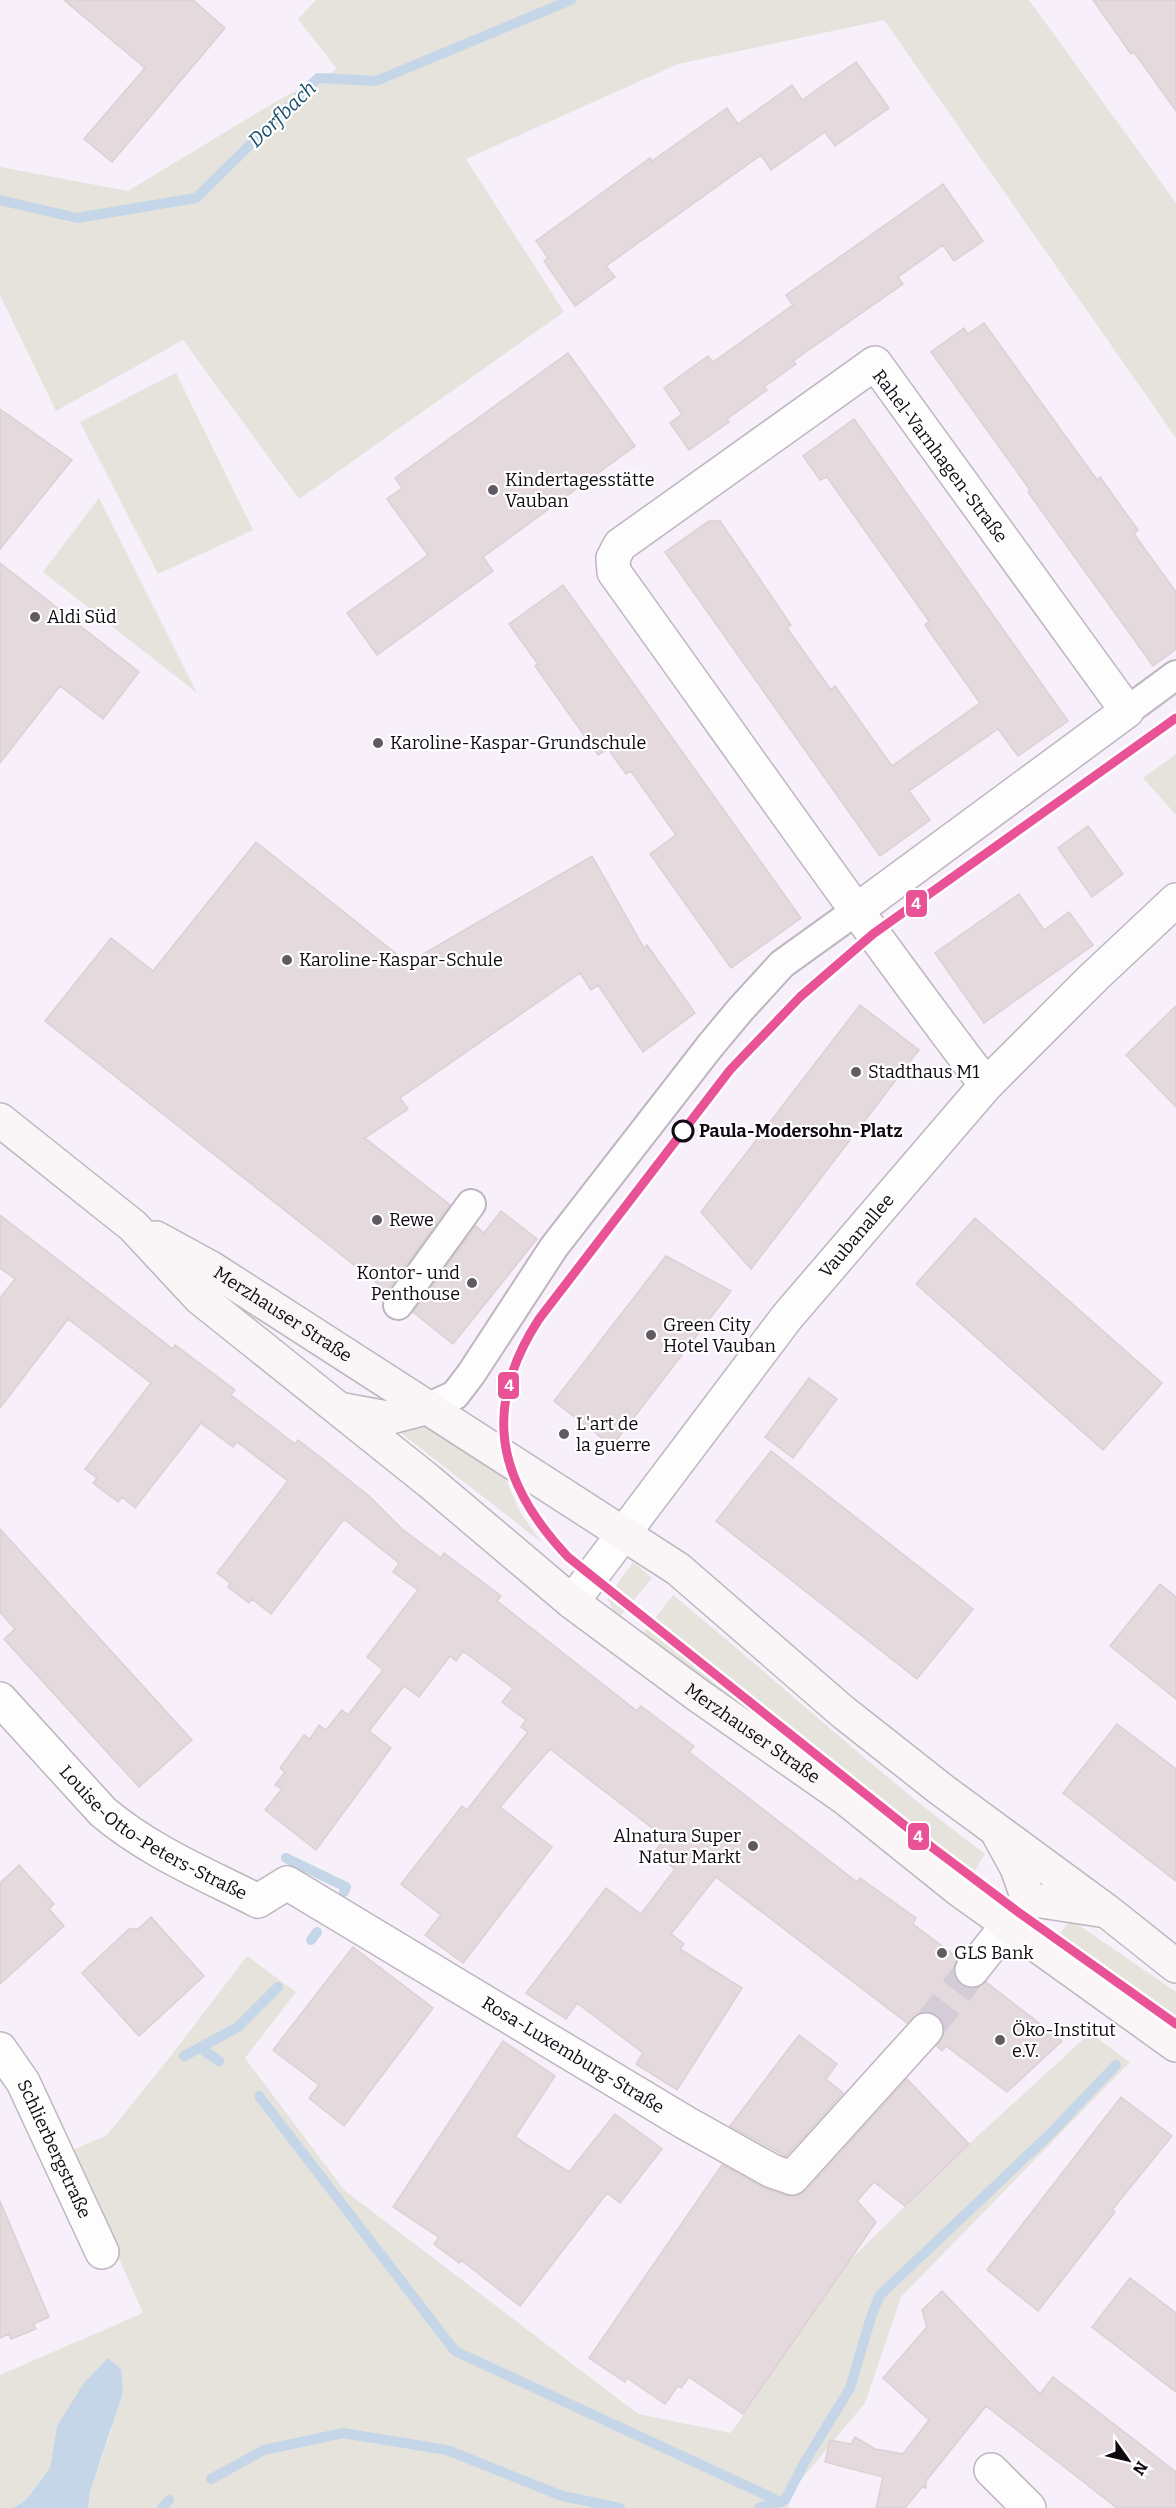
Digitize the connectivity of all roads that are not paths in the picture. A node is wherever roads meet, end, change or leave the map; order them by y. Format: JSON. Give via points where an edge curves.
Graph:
{"nodes":[{"id":1,"x":1176,"y":675,"type":"edge"},
{"id":2,"x":1127,"y":711,"type":"junction"},
{"id":3,"x":1176,"y":900,"type":"edge"},
{"id":4,"x":858,"y":910,"type":"junction"},
{"id":5,"x":986,"y":1085,"type":"junction"},
{"id":6,"x":1,"y":1124,"type":"edge"},
{"id":7,"x":471,"y":1204,"type":"dead end"},
{"id":8,"x":133,"y":1226,"type":"junction"},
{"id":9,"x":398,"y":1305,"type":"dead end"},
{"id":10,"x":429,"y":1407,"type":"junction"},
{"id":11,"x":339,"y":1409,"type":"junction"},
{"id":12,"x":624,"y":1533,"type":"junction"},
{"id":13,"x":572,"y":1602,"type":"junction"},
{"id":14,"x":0,"y":1699,"type":"edge"},
{"id":15,"x":996,"y":1829,"type":"junction"},
{"id":16,"x":1028,"y":1899,"type":"junction"},
{"id":17,"x":1108,"y":1911,"type":"junction"},
{"id":18,"x":358,"y":1925,"type":"joint"},
{"id":19,"x":1008,"y":1925,"type":"junction"},
{"id":20,"x":1176,"y":1966,"type":"edge"},
{"id":21,"x":972,"y":1970,"type":"tunnel mouth"},
{"id":22,"x":926,"y":2030,"type":"tunnel mouth"},
{"id":23,"x":1176,"y":2045,"type":"edge"},
{"id":24,"x":0,"y":2049,"type":"edge"},
{"id":25,"x":102,"y":2252,"type":"dead end"},
{"id":26,"x":991,"y":2470,"type":"dead end"},
{"id":27,"x":1029,"y":2508,"type":"edge"}],
"edges":[{"from":1,"to":2,"type":"street"},
{"from":2,"to":4,"type":"street"},
{"from":2,"to":4,"type":"street","name":"Rahel-Varnhagen-Straße","via":[[875,363],[620,545],[613,558],[614,572]]},
{"from":3,"to":5,"type":"street","name":"Vaubanallee"},
{"from":4,"to":5,"type":"street","name":"Rahel-Varnhagen-Straße"},
{"from":4,"to":10,"type":"street","via":[[782,964],[740,1010],[554,1247],[455,1395]]},
{"from":5,"to":12,"type":"street","name":"Vaubanallee","via":[[787,1317]]},
{"from":6,"to":8,"type":"main road","name":"Merzhauser Straße"},
{"from":7,"to":9,"type":"street"},
{"from":8,"to":10,"type":"main road","name":"Merzhauser Straße","via":[[212,1268]]},
{"from":8,"to":11,"type":"main road","name":"Merzhauser Straße","via":[[200,1298]]},
{"from":10,"to":11,"type":"main road","name":"Merzhauser Straße","via":[[387,1418]]},
{"from":10,"to":12,"type":"main road","name":"Merzhauser Straße"},
{"from":11,"to":13,"type":"main road","name":"Merzhauser Straße"},
{"from":12,"to":13,"type":"street","name":"Vaubanallee"},
{"from":12,"to":15,"type":"main road","name":"Merzhauser Straße","via":[[678,1569],[843,1712]]},
{"from":13,"to":19,"type":"main road","name":"Merzhauser Straße","via":[[845,1798]]},
{"from":14,"to":18,"type":"street","name":"Louise-Otto-Peters-Straße","via":[[121,1827],[258,1901],[287,1883]]},
{"from":15,"to":16,"type":"main road"},
{"from":15,"to":17,"type":"main road","name":"Merzhauser Straße"},
{"from":16,"to":17,"type":"main road"},
{"from":16,"to":19,"type":"street"},
{"from":17,"to":20,"type":"main road","name":"Merzhauser Straße"},
{"from":18,"to":22,"type":"street","name":"Rosa-Luxemburg-Straße","via":[[686,2124],[772,2172],[792,2178]]},
{"from":19,"to":21,"type":"street"},
{"from":19,"to":23,"type":"main road","name":"Merzhauser Straße"},
{"from":24,"to":25,"type":"street","name":"Schlierbergstraße","via":[[23,2082]]},
{"from":26,"to":27,"type":"street"}]}
